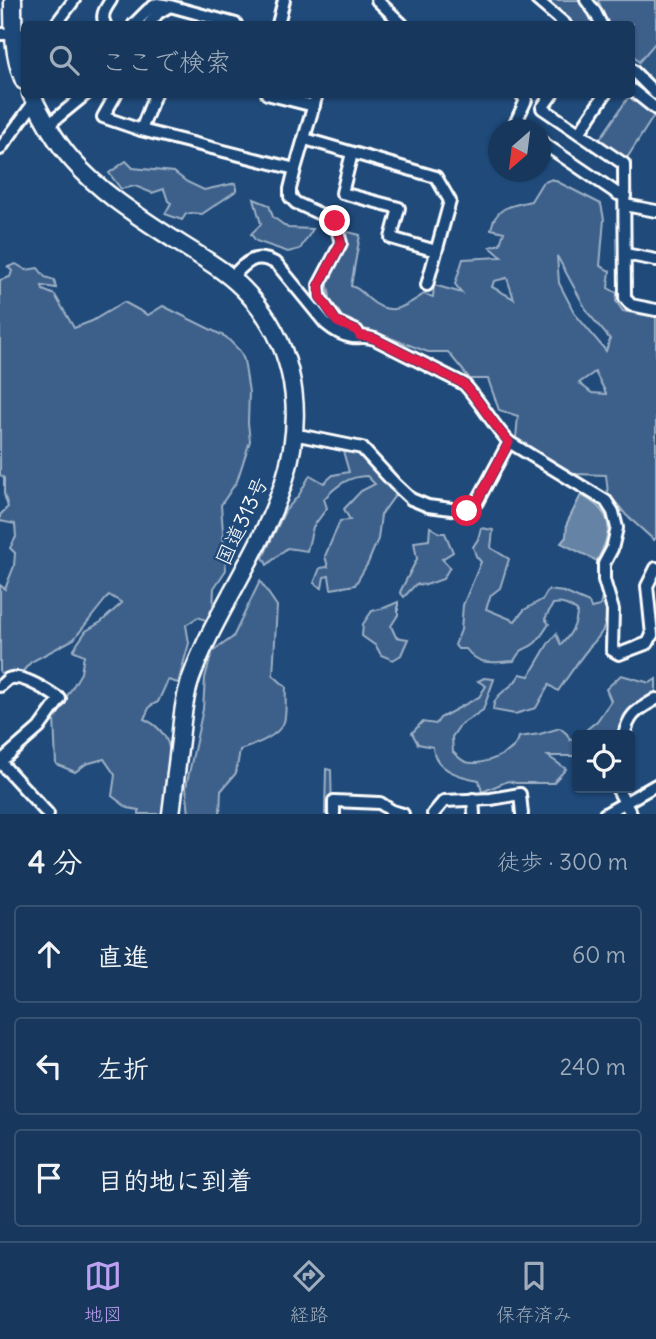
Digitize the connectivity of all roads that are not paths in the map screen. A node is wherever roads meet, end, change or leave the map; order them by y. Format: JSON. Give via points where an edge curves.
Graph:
{"nodes":[{"id":1,"x":13,"y":0,"type":"edge"},
{"id":2,"x":74,"y":0,"type":"edge"},
{"id":3,"x":111,"y":0,"type":"edge"},
{"id":4,"x":284,"y":0,"type":"edge"},
{"id":5,"x":377,"y":0,"type":"edge"},
{"id":6,"x":537,"y":0,"type":"edge"},
{"id":7,"x":586,"y":0,"type":"edge"},
{"id":8,"x":177,"y":5,"type":"edge"},
{"id":9,"x":58,"y":21,"type":"edge"},
{"id":10,"x":103,"y":21,"type":"edge"},
{"id":11,"x":137,"y":21,"type":"edge"},
{"id":12,"x":151,"y":21,"type":"edge"},
{"id":13,"x":227,"y":21,"type":"edge"},
{"id":14,"x":279,"y":21,"type":"edge"},
{"id":15,"x":399,"y":21,"type":"edge"},
{"id":16,"x":562,"y":21,"type":"edge"},
{"id":17,"x":600,"y":21,"type":"edge"},
{"id":18,"x":13,"y":34,"type":"edge"},
{"id":19,"x":21,"y":70,"type":"edge"},
{"id":20,"x":635,"y":73,"type":"edge"},
{"id":21,"x":635,"y":92,"type":"edge"},
{"id":22,"x":656,"y":94,"type":"edge"},
{"id":23,"x":81,"y":98,"type":"edge"},
{"id":24,"x":114,"y":98,"type":"edge"},
{"id":25,"x":153,"y":98,"type":"edge"},
{"id":26,"x":283,"y":98,"type":"edge"},
{"id":27,"x":316,"y":98,"type":"edge"},
{"id":28,"x":524,"y":98,"type":"edge"},
{"id":29,"x":525,"y":98,"type":"edge"},
{"id":30,"x":549,"y":98,"type":"edge"},
{"id":31,"x":602,"y":98,"type":"edge"},
{"id":32,"x":30,"y":102,"type":"edge"},
{"id":33,"x":314,"y":106,"type":"junction"},
{"id":34,"x":542,"y":108,"type":"junction"},
{"id":35,"x":656,"y":109,"type":"edge"},
{"id":36,"x":517,"y":119,"type":"edge"},
{"id":37,"x":47,"y":126,"type":"junction"},
{"id":38,"x":141,"y":130,"type":"junction"},
{"id":39,"x":579,"y":133,"type":"junction"},
{"id":40,"x":305,"y":139,"type":"junction"},
{"id":41,"x":551,"y":148,"type":"edge"},
{"id":42,"x":0,"y":149,"type":"edge"},
{"id":43,"x":352,"y":153,"type":"junction"},
{"id":44,"x":295,"y":169,"type":"junction"},
{"id":45,"x":625,"y":200,"type":"junction"},
{"id":46,"x":656,"y":211,"type":"edge"},
{"id":47,"x":436,"y":251,"type":"junction"},
{"id":48,"x":625,"y":254,"type":"junction"},
{"id":49,"x":656,"y":260,"type":"edge"},
{"id":50,"x":231,"y":278,"type":"junction"},
{"id":51,"x":427,"y":285,"type":"dead end"},
{"id":52,"x":656,"y":310,"type":"edge"},
{"id":53,"x":360,"y":336,"type":"junction"},
{"id":54,"x":295,"y":436,"type":"junction"},
{"id":55,"x":509,"y":442,"type":"junction"},
{"id":56,"x":656,"y":568,"type":"edge"},
{"id":57,"x":0,"y":686,"type":"edge"},
{"id":58,"x":656,"y":699,"type":"edge"},
{"id":59,"x":625,"y":730,"type":"edge"},
{"id":60,"x":0,"y":762,"type":"edge"},
{"id":61,"x":656,"y":785,"type":"edge"},
{"id":62,"x":619,"y":793,"type":"edge"},
{"id":63,"x":473,"y":799,"type":"junction"},
{"id":64,"x":624,"y":803,"type":"junction"},
{"id":65,"x":43,"y":812,"type":"edge"},
{"id":66,"x":172,"y":814,"type":"edge"},
{"id":67,"x":334,"y":814,"type":"edge"},
{"id":68,"x":403,"y":814,"type":"edge"},
{"id":69,"x":433,"y":814,"type":"edge"},
{"id":70,"x":474,"y":814,"type":"edge"},
{"id":71,"x":522,"y":814,"type":"edge"},
{"id":72,"x":605,"y":814,"type":"edge"},
{"id":73,"x":631,"y":814,"type":"edge"}],
"edges":[{"from":1,"to":18,"type":"highway"},
{"from":2,"to":9,"type":"street"},
{"from":3,"to":10,"type":"street"},
{"from":4,"to":14,"type":"street"},
{"from":5,"to":15,"type":"street"},
{"from":6,"to":16,"type":"street"},
{"from":7,"to":17,"type":"street"},
{"from":8,"to":11,"type":"street","via":[[157,4]]},
{"from":8,"to":12,"type":"street"},
{"from":8,"to":13,"type":"street"},
{"from":18,"to":19,"type":"highway"},
{"from":20,"to":22,"type":"street"},
{"from":21,"to":35,"type":"street"},
{"from":23,"to":37,"type":"street"},
{"from":24,"to":38,"type":"street","via":[[103,117]]},
{"from":25,"to":38,"type":"street"},
{"from":26,"to":33,"type":"street"},
{"from":27,"to":33,"type":"street"},
{"from":28,"to":36,"type":"street"},
{"from":29,"to":34,"type":"street"},
{"from":30,"to":34,"type":"street"},
{"from":31,"to":39,"type":"street"},
{"from":32,"to":37,"type":"highway","name":"国道313号"},
{"from":32,"to":42,"type":"street"},
{"from":33,"to":40,"type":"street"},
{"from":34,"to":39,"type":"street"},
{"from":37,"to":50,"type":"highway","name":"国道313号","via":[[73,161],[114,199]]},
{"from":38,"to":44,"type":"street"},
{"from":39,"to":45,"type":"street","via":[[624,164]]},
{"from":40,"to":43,"type":"street"},
{"from":40,"to":44,"type":"street"},
{"from":41,"to":45,"type":"street"},
{"from":43,"to":47,"type":"street","via":[[436,177],[450,201]]},
{"from":43,"to":47,"type":"street","via":[[342,193],[399,208],[390,238]]},
{"from":44,"to":53,"type":"street","via":[[290,197],[335,221],[341,243],[319,285],[320,297],[337,322]]},
{"from":45,"to":46,"type":"street"},
{"from":45,"to":48,"type":"street"},
{"from":47,"to":51,"type":"street"},
{"from":48,"to":49,"type":"street"},
{"from":48,"to":52,"type":"street","via":[[625,298],[631,305]]},
{"from":50,"to":53,"type":"street","via":[[257,258],[265,258],[276,264],[326,324],[351,337]]},
{"from":50,"to":54,"type":"highway","name":"国道313号","via":[[262,310],[282,345],[293,386]]},
{"from":53,"to":55,"type":"street","via":[[375,339],[464,384]]},
{"from":54,"to":55,"type":"street","via":[[362,448],[411,499],[467,511],[477,502]]},
{"from":54,"to":66,"type":"highway","name":"国道313号","via":[[275,508],[190,681]]},
{"from":55,"to":56,"type":"street","via":[[593,492],[612,512],[617,528],[604,564],[604,580],[612,610],[612,650],[619,654],[648,643],[652,635],[647,586]]},
{"from":57,"to":60,"type":"street","via":[[15,678],[43,687],[60,699],[39,728]]},
{"from":58,"to":59,"type":"street","via":[[634,713]]},
{"from":60,"to":65,"type":"street"},
{"from":61,"to":64,"type":"street"},
{"from":62,"to":64,"type":"street"},
{"from":63,"to":69,"type":"street","via":[[444,801]]},
{"from":63,"to":70,"type":"street"},
{"from":63,"to":71,"type":"street","via":[[520,794]]},
{"from":64,"to":72,"type":"street"},
{"from":64,"to":73,"type":"street"},
{"from":67,"to":68,"type":"street","via":[[334,802],[380,803]]}]}
